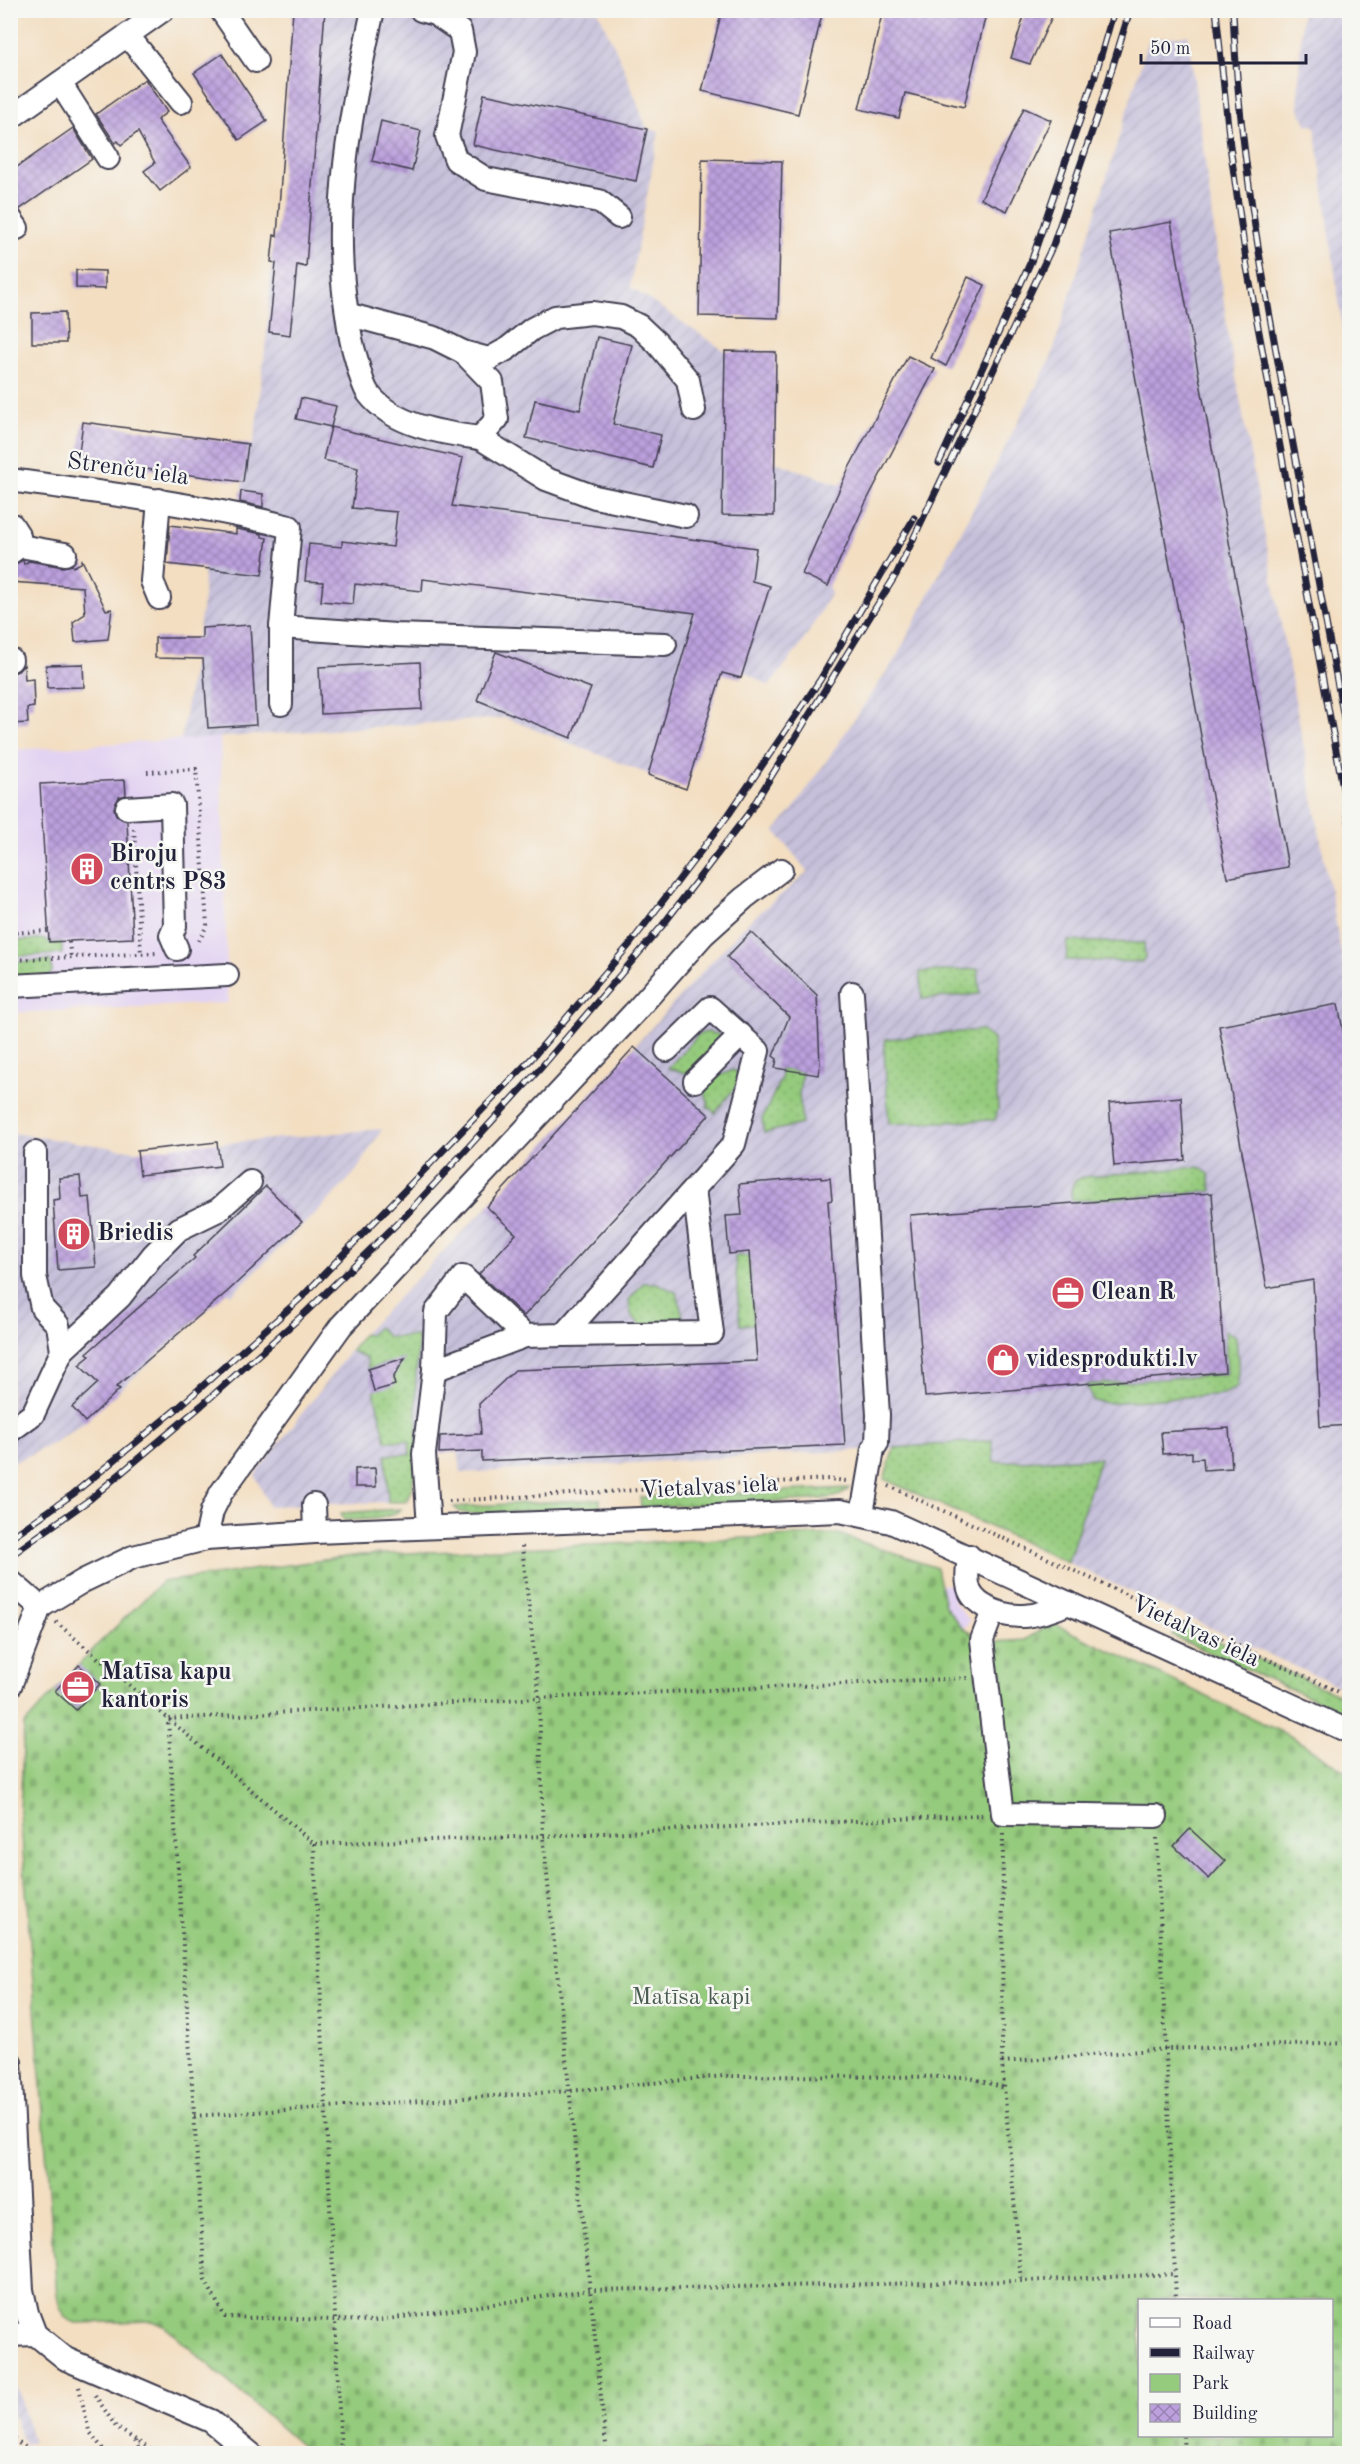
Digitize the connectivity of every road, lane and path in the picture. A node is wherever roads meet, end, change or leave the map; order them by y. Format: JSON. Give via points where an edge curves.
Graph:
{"nodes":[{"id":1,"x":163,"y":10,"type":"edge"},
{"id":2,"x":221,"y":10,"type":"edge"},
{"id":3,"x":373,"y":10,"type":"edge"},
{"id":4,"x":421,"y":10,"type":"edge"},
{"id":5,"x":128,"y":36,"type":"junction"},
{"id":6,"x":256,"y":61,"type":"dead end"},
{"id":7,"x":60,"y":83,"type":"junction"},
{"id":8,"x":181,"y":102,"type":"dead end"},
{"id":9,"x":10,"y":118,"type":"edge"},
{"id":10,"x":108,"y":158,"type":"dead end"},
{"id":11,"x":619,"y":217,"type":"dead end"},
{"id":12,"x":347,"y":314,"type":"junction"},
{"id":13,"x":463,"y":352,"type":"junction"},
{"id":14,"x":694,"y":410,"type":"dead end"},
{"id":15,"x":480,"y":438,"type":"junction"},
{"id":16,"x":10,"y":480,"type":"edge"},
{"id":17,"x":159,"y":500,"type":"junction"},
{"id":18,"x":686,"y":516,"type":"dead end"},
{"id":19,"x":14,"y":541,"type":"edge"},
{"id":20,"x":66,"y":555,"type":"dead end"},
{"id":21,"x":159,"y":598,"type":"dead end"},
{"id":22,"x":281,"y":627,"type":"junction"},
{"id":23,"x":665,"y":644,"type":"dead end"},
{"id":24,"x":281,"y":704,"type":"dead end"},
{"id":25,"x":127,"y":808,"type":"dead end"},
{"id":26,"x":134,"y":829,"type":"dead end"},
{"id":27,"x":782,"y":870,"type":"dead end"},
{"id":28,"x":48,"y":931,"type":"dead end"},
{"id":29,"x":10,"y":933,"type":"edge"},
{"id":30,"x":227,"y":975,"type":"dead end"},
{"id":31,"x":177,"y":978,"type":"junction"},
{"id":32,"x":142,"y":980,"type":"junction"},
{"id":33,"x":10,"y":986,"type":"edge"},
{"id":34,"x":852,"y":993,"type":"dead end"},
{"id":35,"x":741,"y":1035,"type":"junction"},
{"id":36,"x":667,"y":1050,"type":"dead end"},
{"id":37,"x":695,"y":1081,"type":"dead end"},
{"id":38,"x":35,"y":1153,"type":"dead end"},
{"id":39,"x":250,"y":1182,"type":"dead end"},
{"id":40,"x":694,"y":1189,"type":"junction"},
{"id":41,"x":563,"y":1335,"type":"junction"},
{"id":42,"x":525,"y":1336,"type":"junction"},
{"id":43,"x":62,"y":1351,"type":"junction"},
{"id":44,"x":434,"y":1370,"type":"junction"},
{"id":45,"x":10,"y":1431,"type":"edge"},
{"id":46,"x":314,"y":1505,"type":"dead end"},
{"id":47,"x":862,"y":1514,"type":"junction"},
{"id":48,"x":429,"y":1527,"type":"junction"},
{"id":49,"x":315,"y":1532,"type":"junction"},
{"id":50,"x":206,"y":1539,"type":"junction"},
{"id":51,"x":522,"y":1542,"type":"dead end"},
{"id":52,"x":969,"y":1556,"type":"junction"},
{"id":53,"x":10,"y":1581,"type":"edge"},
{"id":54,"x":1069,"y":1603,"type":"junction"},
{"id":55,"x":40,"y":1607,"type":"junction"},
{"id":56,"x":993,"y":1611,"type":"junction"},
{"id":57,"x":66,"y":1616,"type":"dead end"},
{"id":58,"x":58,"y":1624,"type":"junction"},
{"id":59,"x":987,"y":1677,"type":"junction"},
{"id":60,"x":10,"y":1686,"type":"edge"},
{"id":61,"x":539,"y":1698,"type":"junction"},
{"id":62,"x":168,"y":1719,"type":"junction"},
{"id":63,"x":1350,"y":1732,"type":"edge"},
{"id":64,"x":1003,"y":1814,"type":"junction"},
{"id":65,"x":1156,"y":1816,"type":"joint"},
{"id":66,"x":543,"y":1836,"type":"junction"},
{"id":67,"x":314,"y":1844,"type":"junction"},
{"id":68,"x":1350,"y":2043,"type":"edge"},
{"id":69,"x":1166,"y":2049,"type":"junction"},
{"id":70,"x":10,"y":2062,"type":"edge"},
{"id":71,"x":1002,"y":2062,"type":"junction"},
{"id":72,"x":1005,"y":2088,"type":"junction"},
{"id":73,"x":569,"y":2091,"type":"junction"},
{"id":74,"x":326,"y":2107,"type":"junction"},
{"id":75,"x":194,"y":2116,"type":"junction"},
{"id":76,"x":1175,"y":2274,"type":"junction"},
{"id":77,"x":1021,"y":2281,"type":"junction"},
{"id":78,"x":590,"y":2290,"type":"junction"},
{"id":79,"x":1176,"y":2299,"type":"edge"},
{"id":80,"x":336,"y":2320,"type":"junction"},
{"id":81,"x":35,"y":2334,"type":"junction"},
{"id":82,"x":10,"y":2335,"type":"edge"},
{"id":83,"x":77,"y":2380,"type":"dead end"},
{"id":84,"x":93,"y":2393,"type":"dead end"},
{"id":85,"x":10,"y":2435,"type":"edge"},
{"id":86,"x":1183,"y":2437,"type":"edge"},
{"id":87,"x":133,"y":2438,"type":"junction"},
{"id":88,"x":37,"y":2454,"type":"edge"},
{"id":89,"x":107,"y":2454,"type":"edge"},
{"id":90,"x":141,"y":2454,"type":"edge"},
{"id":91,"x":157,"y":2454,"type":"edge"},
{"id":92,"x":251,"y":2454,"type":"edge"},
{"id":93,"x":341,"y":2454,"type":"edge"},
{"id":94,"x":607,"y":2454,"type":"edge"},
{"id":95,"x":1184,"y":2454,"type":"edge"}],
"edges":[{"from":1,"to":5,"type":"street"},
{"from":2,"to":6,"type":"street"},
{"from":3,"to":12,"type":"street","via":[[348,129],[344,174],[341,286]]},
{"from":4,"to":11,"type":"street","via":[[435,14],[460,31],[464,52],[447,136],[456,160],[486,179],[599,201]]},
{"from":5,"to":7,"type":"street"},
{"from":5,"to":8,"type":"street"},
{"from":7,"to":9,"type":"street"},
{"from":7,"to":10,"type":"street"},
{"from":12,"to":13,"type":"street","via":[[435,338]]},
{"from":12,"to":15,"type":"street","via":[[350,342],[367,392],[385,410],[415,425]]},
{"from":13,"to":14,"type":"street","via":[[489,358],[555,317],[592,313],[621,317],[639,326],[688,380]]},
{"from":13,"to":15,"type":"street","via":[[492,382],[497,419]]},
{"from":15,"to":18,"type":"street","via":[[546,479],[595,497]]},
{"from":16,"to":17,"type":"street","name":"Strenču iela"},
{"from":17,"to":21,"type":"street","via":[[152,581]]},
{"from":17,"to":22,"type":"street","name":"Strenču iela","via":[[290,526]]},
{"from":19,"to":20,"type":"street"},
{"from":22,"to":23,"type":"street"},
{"from":22,"to":24,"type":"street"},
{"from":25,"to":31,"type":"street","via":[[172,805],[175,926],[171,935],[177,949]]},
{"from":26,"to":32,"type":"path"},
{"from":27,"to":50,"type":"street","via":[[704,934],[341,1326],[221,1493],[212,1510]]},
{"from":28,"to":29,"type":"path"},
{"from":30,"to":31,"type":"street"},
{"from":31,"to":32,"type":"street"},
{"from":32,"to":33,"type":"street","via":[[94,978]]},
{"from":34,"to":47,"type":"street","via":[[878,1415],[877,1443]]},
{"from":35,"to":36,"type":"street","via":[[710,1008]]},
{"from":35,"to":37,"type":"street"},
{"from":35,"to":40,"type":"street","via":[[758,1051],[734,1144]]},
{"from":38,"to":43,"type":"street","via":[[35,1276],[42,1308],[58,1325]]},
{"from":39,"to":43,"type":"street","via":[[218,1210],[179,1229],[120,1297]]},
{"from":40,"to":41,"type":"street"},
{"from":40,"to":41,"type":"street","via":[[712,1333]]},
{"from":41,"to":42,"type":"street"},
{"from":42,"to":44,"type":"street"},
{"from":42,"to":44,"type":"street","via":[[463,1277],[436,1312]]},
{"from":43,"to":45,"type":"street","via":[[33,1414]]},
{"from":44,"to":48,"type":"street","via":[[424,1454]]},
{"from":46,"to":49,"type":"street"},
{"from":47,"to":48,"type":"street","name":"Vietalvas iela","via":[[800,1510]]},
{"from":47,"to":52,"type":"street","name":"Vietalvas iela","via":[[891,1522]]},
{"from":48,"to":49,"type":"street","name":"Vietalvas iela"},
{"from":49,"to":50,"type":"street","name":"Vietalvas iela"},
{"from":50,"to":55,"type":"street","name":"Vietalvas iela","via":[[133,1557]]},
{"from":51,"to":61,"type":"path"},
{"from":52,"to":54,"type":"street","name":"Vietalvas iela"},
{"from":52,"to":56,"type":"street","via":[[971,1594]]},
{"from":53,"to":55,"type":"street"},
{"from":54,"to":56,"type":"street","via":[[1032,1616]]},
{"from":54,"to":63,"type":"street","name":"Vietalvas iela"},
{"from":55,"to":58,"type":"path"},
{"from":55,"to":60,"type":"street"},
{"from":56,"to":59,"type":"street","via":[[982,1640]]},
{"from":57,"to":58,"type":"path"},
{"from":58,"to":62,"type":"path"},
{"from":59,"to":61,"type":"path"},
{"from":59,"to":64,"type":"street"},
{"from":61,"to":62,"type":"path"},
{"from":61,"to":66,"type":"path"},
{"from":62,"to":67,"type":"path"},
{"from":62,"to":75,"type":"path"},
{"from":64,"to":65,"type":"street"},
{"from":64,"to":66,"type":"path"},
{"from":64,"to":71,"type":"path"},
{"from":65,"to":69,"type":"path"},
{"from":66,"to":67,"type":"path"},
{"from":66,"to":73,"type":"path"},
{"from":67,"to":74,"type":"path"},
{"from":68,"to":69,"type":"path"},
{"from":69,"to":71,"type":"path"},
{"from":69,"to":76,"type":"path"},
{"from":70,"to":81,"type":"street","via":[[22,2290]]},
{"from":71,"to":72,"type":"path"},
{"from":72,"to":73,"type":"path","via":[[967,2077],[724,2076]]},
{"from":72,"to":77,"type":"path"},
{"from":73,"to":74,"type":"path"},
{"from":73,"to":78,"type":"path"},
{"from":74,"to":75,"type":"path"},
{"from":74,"to":80,"type":"path"},
{"from":75,"to":80,"type":"path","via":[[205,2280],[225,2317]]},
{"from":76,"to":77,"type":"path"},
{"from":76,"to":79,"type":"path"},
{"from":77,"to":78,"type":"path"},
{"from":78,"to":80,"type":"path","via":[[374,2321]]},
{"from":78,"to":94,"type":"path"},
{"from":80,"to":93,"type":"path"},
{"from":81,"to":82,"type":"street"},
{"from":81,"to":92,"type":"street","via":[[76,2363],[211,2421]]},
{"from":83,"to":89,"type":"path","via":[[89,2431]]},
{"from":84,"to":87,"type":"path","via":[[116,2427]]},
{"from":85,"to":88,"type":"path"},
{"from":86,"to":95,"type":"path"},
{"from":87,"to":90,"type":"path"},
{"from":87,"to":91,"type":"path"}]}
